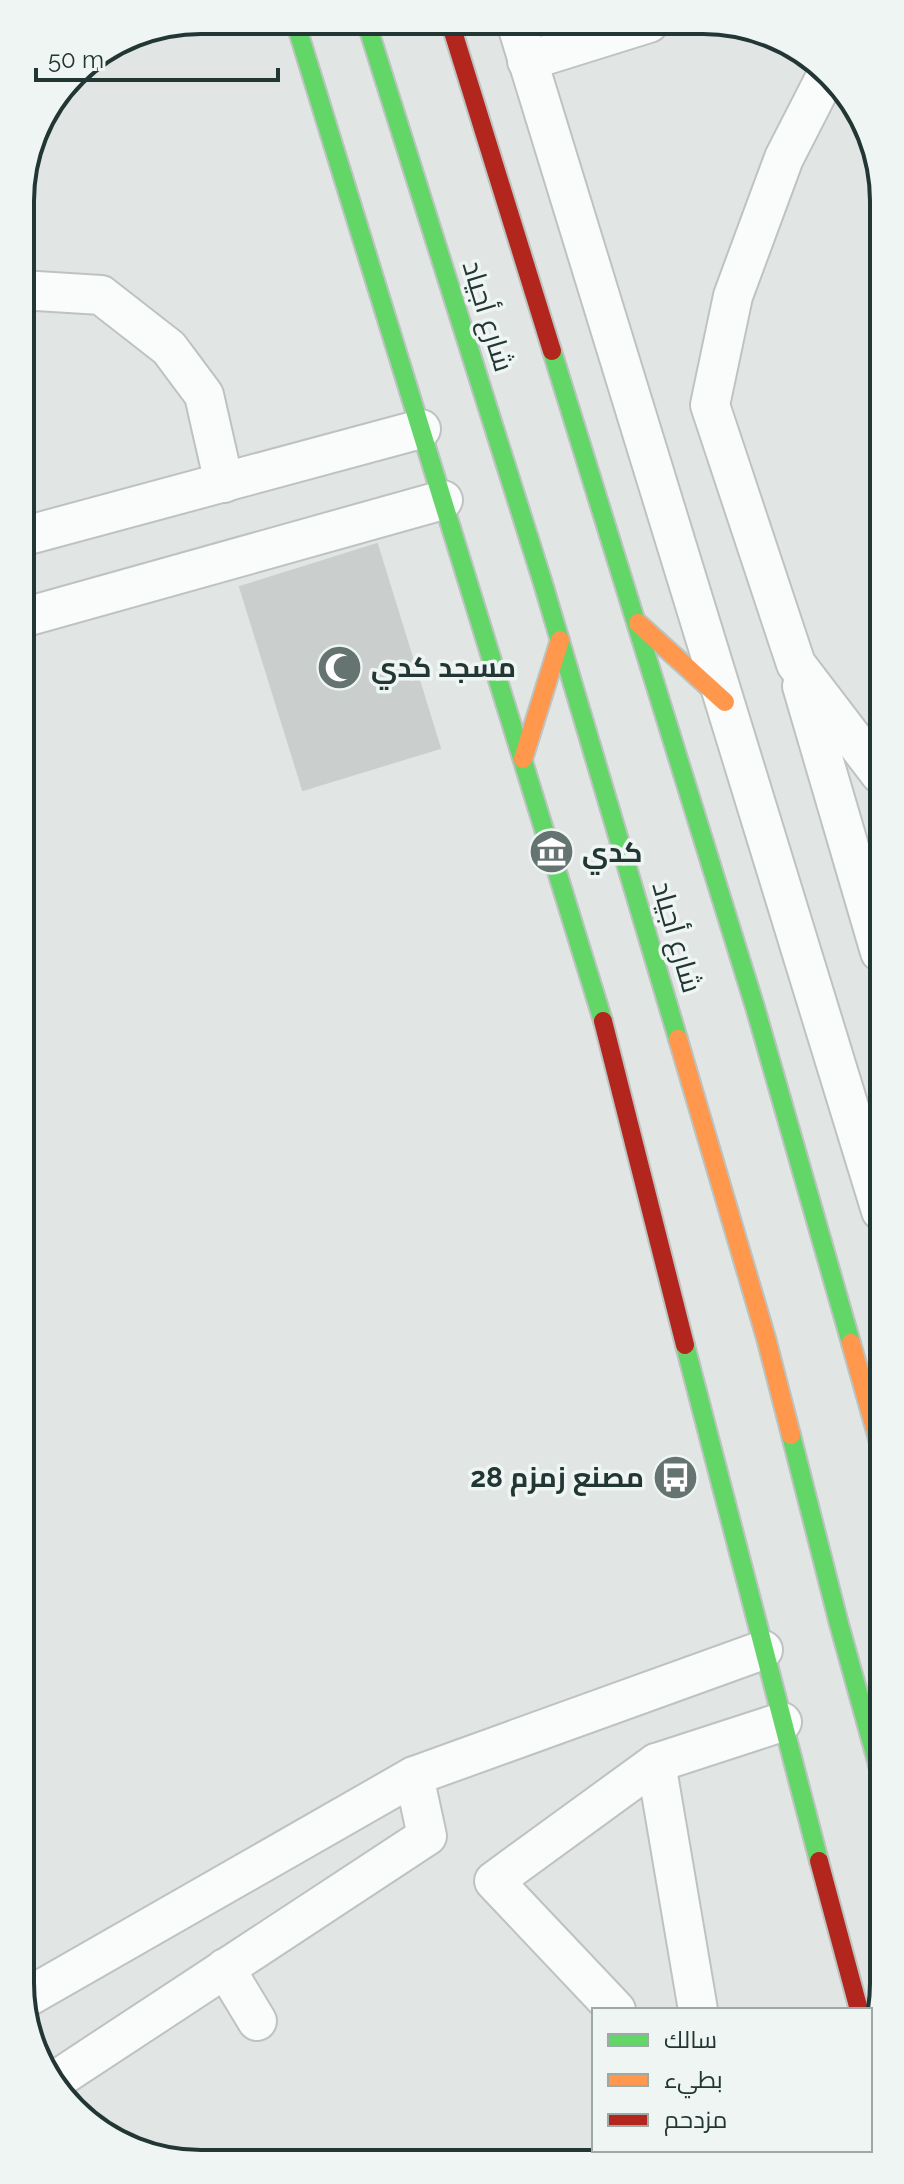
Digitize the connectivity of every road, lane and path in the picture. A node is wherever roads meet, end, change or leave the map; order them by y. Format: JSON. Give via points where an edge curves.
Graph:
{"nodes":[{"id":1,"x":299,"y":34,"type":"edge"},
{"id":2,"x":370,"y":34,"type":"edge"},
{"id":3,"x":454,"y":34,"type":"edge"},
{"id":4,"x":519,"y":34,"type":"edge"},
{"id":5,"x":614,"y":34,"type":"edge"},
{"id":6,"x":527,"y":61,"type":"junction"},
{"id":7,"x":822,"y":84,"type":"edge"},
{"id":8,"x":34,"y":291,"type":"edge"},
{"id":9,"x":421,"y":429,"type":"junction"},
{"id":10,"x":224,"y":483,"type":"junction"},
{"id":11,"x":443,"y":500,"type":"junction"},
{"id":12,"x":34,"y":534,"type":"edge"},
{"id":13,"x":34,"y":615,"type":"edge"},
{"id":14,"x":636,"y":622,"type":"junction"},
{"id":15,"x":560,"y":640,"type":"junction"},
{"id":16,"x":796,"y":664,"type":"junction"},
{"id":17,"x":725,"y":702,"type":"junction"},
{"id":18,"x":523,"y":759,"type":"junction"},
{"id":19,"x":870,"y":761,"type":"edge"},
{"id":20,"x":870,"y":918,"type":"edge"},
{"id":21,"x":870,"y":1175,"type":"edge"},
{"id":22,"x":870,"y":1411,"type":"edge"},
{"id":23,"x":763,"y":1650,"type":"junction"},
{"id":24,"x":782,"y":1722,"type":"junction"},
{"id":25,"x":870,"y":1736,"type":"edge"},
{"id":26,"x":656,"y":1763,"type":"junction"},
{"id":27,"x":414,"y":1776,"type":"junction"},
{"id":28,"x":225,"y":1968,"type":"junction"},
{"id":29,"x":34,"y":1993,"type":"edge"},
{"id":30,"x":614,"y":2008,"type":"edge"},
{"id":31,"x":698,"y":2008,"type":"edge"},
{"id":32,"x":858,"y":2008,"type":"edge"},
{"id":33,"x":257,"y":2021,"type":"dead end"},
{"id":34,"x":63,"y":2076,"type":"edge"}],
"edges":[{"from":1,"to":9,"type":"main road"},
{"from":2,"to":15,"type":"main road","name":"شارع أجياد"},
{"from":3,"to":14,"type":"main road","name":"شارع أجياد"},
{"from":4,"to":6,"type":"street"},
{"from":5,"to":6,"type":"street"},
{"from":6,"to":17,"type":"street"},
{"from":7,"to":16,"type":"street","via":[[784,158],[733,296],[710,405]]},
{"from":8,"to":10,"type":"street","via":[[101,295],[169,348],[204,395]]},
{"from":9,"to":10,"type":"street"},
{"from":9,"to":11,"type":"main road"},
{"from":10,"to":12,"type":"street"},
{"from":11,"to":13,"type":"street"},
{"from":11,"to":18,"type":"main road"},
{"from":14,"to":17,"type":"main road"},
{"from":14,"to":22,"type":"main road","name":"شارع أجياد","via":[[755,1007]]},
{"from":15,"to":18,"type":"main road"},
{"from":15,"to":25,"type":"main road","name":"شارع أجياد","via":[[766,1338]]},
{"from":16,"to":19,"type":"street"},
{"from":16,"to":20,"type":"street"},
{"from":17,"to":21,"type":"street"},
{"from":18,"to":23,"type":"main road","via":[[599,1006]]},
{"from":23,"to":24,"type":"main road"},
{"from":23,"to":27,"type":"street"},
{"from":24,"to":26,"type":"street"},
{"from":24,"to":32,"type":"main road"},
{"from":26,"to":30,"type":"street","via":[[494,1881]]},
{"from":26,"to":31,"type":"street"},
{"from":27,"to":28,"type":"street","via":[[427,1836]]},
{"from":27,"to":29,"type":"street"},
{"from":28,"to":33,"type":"street"},
{"from":28,"to":34,"type":"street"}]}
